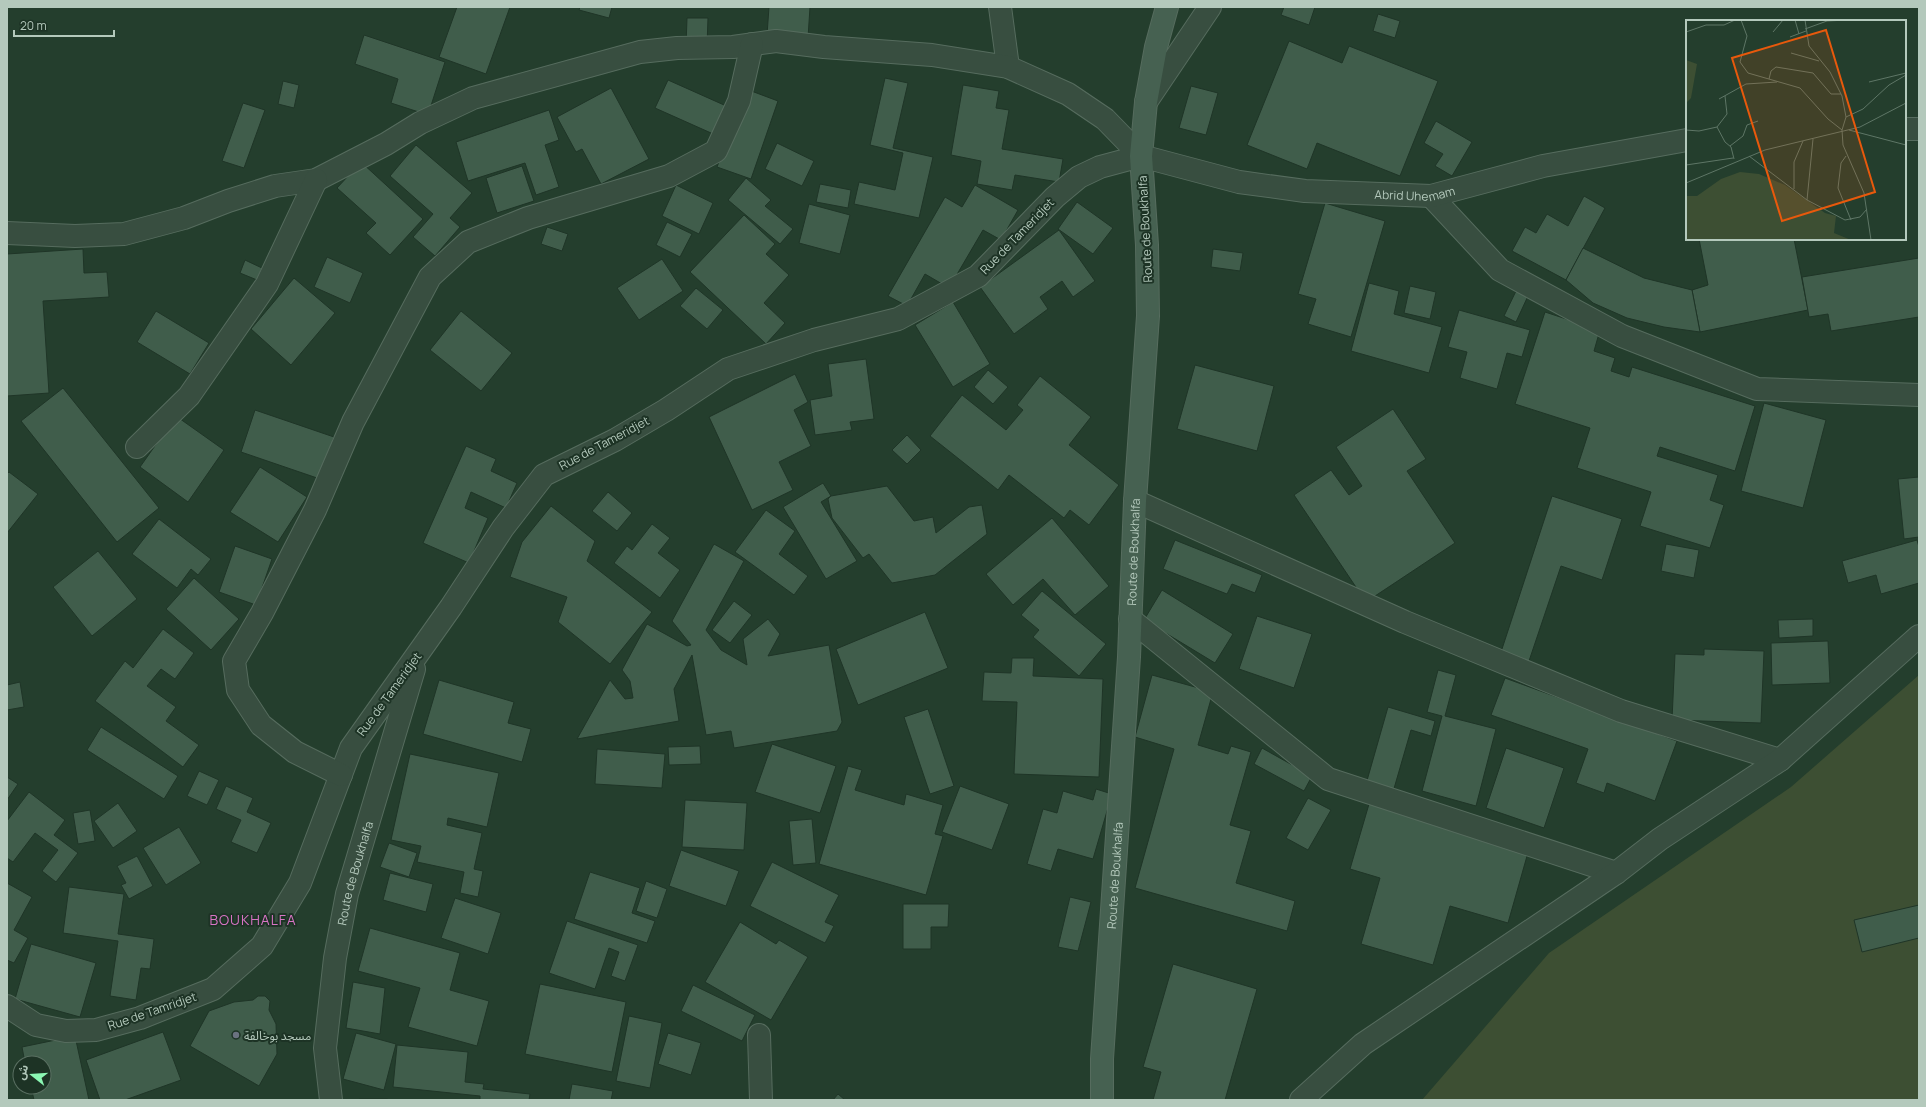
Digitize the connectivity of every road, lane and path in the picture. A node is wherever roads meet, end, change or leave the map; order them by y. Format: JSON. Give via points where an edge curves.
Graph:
{"nodes":[{"id":1,"x":1000,"y":7,"type":"edge"},
{"id":2,"x":1167,"y":7,"type":"edge"},
{"id":3,"x":1210,"y":7,"type":"edge"},
{"id":4,"x":752,"y":44,"type":"junction"},
{"id":5,"x":1008,"y":67,"type":"junction"},
{"id":6,"x":1146,"y":102,"type":"junction"},
{"id":7,"x":1906,"y":129,"type":"edge"},
{"id":8,"x":1919,"y":129,"type":"edge"},
{"id":9,"x":1686,"y":140,"type":"edge"},
{"id":10,"x":1141,"y":156,"type":"junction"},
{"id":11,"x":316,"y":180,"type":"junction"},
{"id":12,"x":1431,"y":196,"type":"junction"},
{"id":13,"x":7,"y":233,"type":"edge"},
{"id":14,"x":1919,"y":395,"type":"edge"},
{"id":15,"x":137,"y":447,"type":"dead end"},
{"id":16,"x":1135,"y":501,"type":"junction"},
{"id":17,"x":1130,"y":619,"type":"junction"},
{"id":18,"x":1919,"y":636,"type":"edge"},
{"id":19,"x":419,"y":652,"type":"junction"},
{"id":20,"x":1780,"y":760,"type":"junction"},
{"id":21,"x":341,"y":775,"type":"junction"},
{"id":22,"x":1616,"y":873,"type":"junction"},
{"id":23,"x":262,"y":946,"type":"joint"},
{"id":24,"x":7,"y":1006,"type":"edge"},
{"id":25,"x":759,"y":1035,"type":"dead end"},
{"id":26,"x":332,"y":1100,"type":"edge"},
{"id":27,"x":761,"y":1100,"type":"edge"},
{"id":28,"x":1102,"y":1100,"type":"edge"},
{"id":29,"x":1301,"y":1100,"type":"edge"}],
"edges":[{"from":1,"to":5,"type":"street"},
{"from":2,"to":6,"type":"main road","name":"Route de Boukhalfa","via":[[1156,47]]},
{"from":3,"to":6,"type":"street"},
{"from":4,"to":5,"type":"street","via":[[776,41],[932,55]]},
{"from":4,"to":11,"type":"street","via":[[640,52],[473,98]]},
{"from":4,"to":21,"type":"street","via":[[739,101],[716,151],[669,176],[528,218],[468,242],[430,278],[353,422],[315,510],[234,661],[238,690],[261,725],[295,752]]},
{"from":5,"to":10,"type":"street","via":[[1068,94],[1105,119]]},
{"from":6,"to":10,"type":"main road","name":"Route de Boukhalfa"},
{"from":7,"to":8,"type":"street"},
{"from":9,"to":12,"type":"street","name":"Abrid Uhemam","via":[[1543,166]]},
{"from":10,"to":12,"type":"street","name":"Abrid Uhemam","via":[[1239,182],[1305,191]]},
{"from":10,"to":16,"type":"main road","name":"Route de Boukhalfa","via":[[1147,245],[1148,316]]},
{"from":10,"to":19,"type":"street","name":"Rue de Tameridjet","via":[[1100,167],[1080,177],[1055,197],[984,271],[971,280],[898,319],[814,340],[728,369],[615,440],[544,475],[503,528]]},
{"from":11,"to":13,"type":"street","via":[[275,186],[228,200],[184,218],[124,234],[75,236]]},
{"from":11,"to":15,"type":"street","via":[[267,284],[189,396]]},
{"from":12,"to":14,"type":"street","via":[[1500,270],[1622,336],[1757,389]]},
{"from":16,"to":17,"type":"main road","name":"Route de Boukhalfa"},
{"from":16,"to":20,"type":"street","via":[[1405,622],[1621,711]]},
{"from":17,"to":22,"type":"street","via":[[1328,779]]},
{"from":17,"to":28,"type":"main road","name":"Route de Boukhalfa","via":[[1102,1059]]},
{"from":18,"to":20,"type":"street"},
{"from":19,"to":21,"type":"street","name":"Rue de Tameridjet","via":[[351,748]]},
{"from":19,"to":26,"type":"street","name":"Route de Boukhalfa","via":[[346,901],[335,958],[325,1048]]},
{"from":20,"to":22,"type":"street","via":[[1660,839]]},
{"from":21,"to":23,"type":"street","name":"Rue de Tameridjet","via":[[300,883]]},
{"from":22,"to":29,"type":"street","via":[[1363,1044]]},
{"from":23,"to":24,"type":"street","name":"Rue de Tamridjet","via":[[213,989],[140,1018],[96,1030],[66,1031],[36,1025]]},
{"from":25,"to":27,"type":"street"}]}
